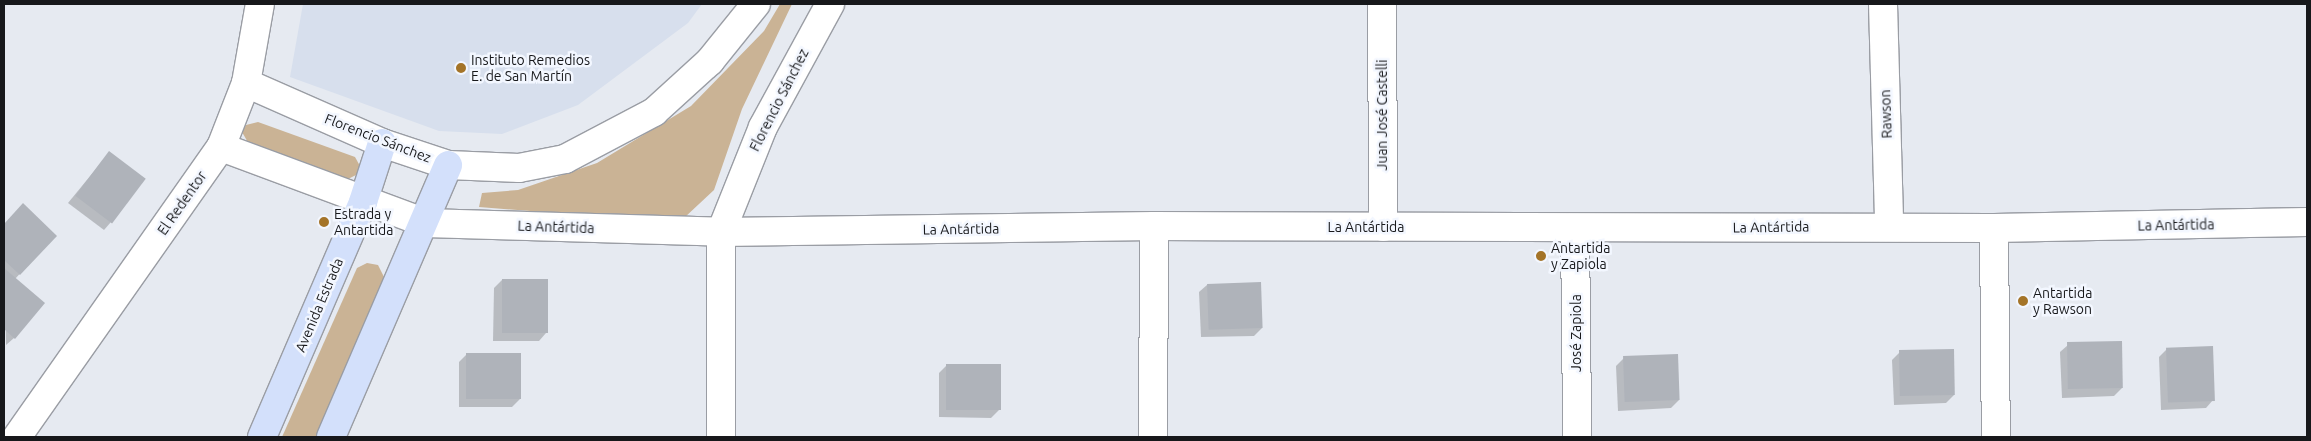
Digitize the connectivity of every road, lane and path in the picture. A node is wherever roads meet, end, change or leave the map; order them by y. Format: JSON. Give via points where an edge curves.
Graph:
{"nodes":[{"id":1,"x":260,"y":4,"type":"edge"},
{"id":2,"x":756,"y":4,"type":"edge"},
{"id":3,"x":830,"y":4,"type":"edge"},
{"id":4,"x":1382,"y":4,"type":"edge"},
{"id":5,"x":1883,"y":4,"type":"edge"},
{"id":6,"x":246,"y":83,"type":"junction"},
{"id":7,"x":382,"y":143,"type":"junction"},
{"id":8,"x":221,"y":147,"type":"junction"},
{"id":9,"x":448,"y":165,"type":"junction"},
{"id":10,"x":362,"y":202,"type":"junction"},
{"id":11,"x":2307,"y":222,"type":"edge"},
{"id":12,"x":425,"y":223,"type":"junction"},
{"id":13,"x":1889,"y":225,"type":"junction"},
{"id":14,"x":1154,"y":226,"type":"junction"},
{"id":15,"x":1383,"y":227,"type":"junction"},
{"id":16,"x":1994,"y":228,"type":"junction"},
{"id":17,"x":1575,"y":229,"type":"junction"},
{"id":18,"x":721,"y":232,"type":"junction"},
{"id":19,"x":14,"y":433,"type":"edge"},
{"id":20,"x":262,"y":437,"type":"edge"},
{"id":21,"x":331,"y":437,"type":"edge"},
{"id":22,"x":721,"y":437,"type":"edge"},
{"id":23,"x":1153,"y":437,"type":"edge"},
{"id":24,"x":1577,"y":437,"type":"edge"},
{"id":25,"x":1996,"y":437,"type":"edge"}],
"edges":[{"from":1,"to":6,"type":"street","name":"El Redentor"},
{"from":2,"to":9,"type":"street","name":"Florencio Sánchez","via":[[710,61],[654,112],[606,142],[566,159],[519,168]]},
{"from":3,"to":18,"type":"street","name":"Florencio Sánchez","via":[[763,127]]},
{"from":4,"to":15,"type":"street","name":"Juan José Castelli"},
{"from":5,"to":13,"type":"street","name":"Rawson"},
{"from":6,"to":7,"type":"street","name":"Florencio Sánchez"},
{"from":6,"to":8,"type":"street","name":"El Redentor"},
{"from":7,"to":9,"type":"street","name":"Florencio Sánchez"},
{"from":7,"to":10,"type":"main road","name":"Avenida Estrada"},
{"from":8,"to":10,"type":"street"},
{"from":8,"to":19,"type":"street","name":"El Redentor"},
{"from":9,"to":12,"type":"main road"},
{"from":10,"to":12,"type":"street"},
{"from":10,"to":20,"type":"main road","name":"Avenida Estrada"},
{"from":11,"to":16,"type":"street","name":"La Antártida"},
{"from":12,"to":18,"type":"street","name":"La Antártida"},
{"from":12,"to":21,"type":"main road"},
{"from":13,"to":16,"type":"street","name":"La Antártida"},
{"from":13,"to":17,"type":"street","name":"La Antártida"},
{"from":14,"to":15,"type":"street","name":"La Antártida"},
{"from":14,"to":18,"type":"street","name":"La Antártida"},
{"from":14,"to":23,"type":"street"},
{"from":15,"to":17,"type":"street","name":"La Antártida"},
{"from":16,"to":25,"type":"street"},
{"from":17,"to":24,"type":"street","name":"José Zapiola"},
{"from":18,"to":22,"type":"street","name":"Florencio Sánchez"}]}
